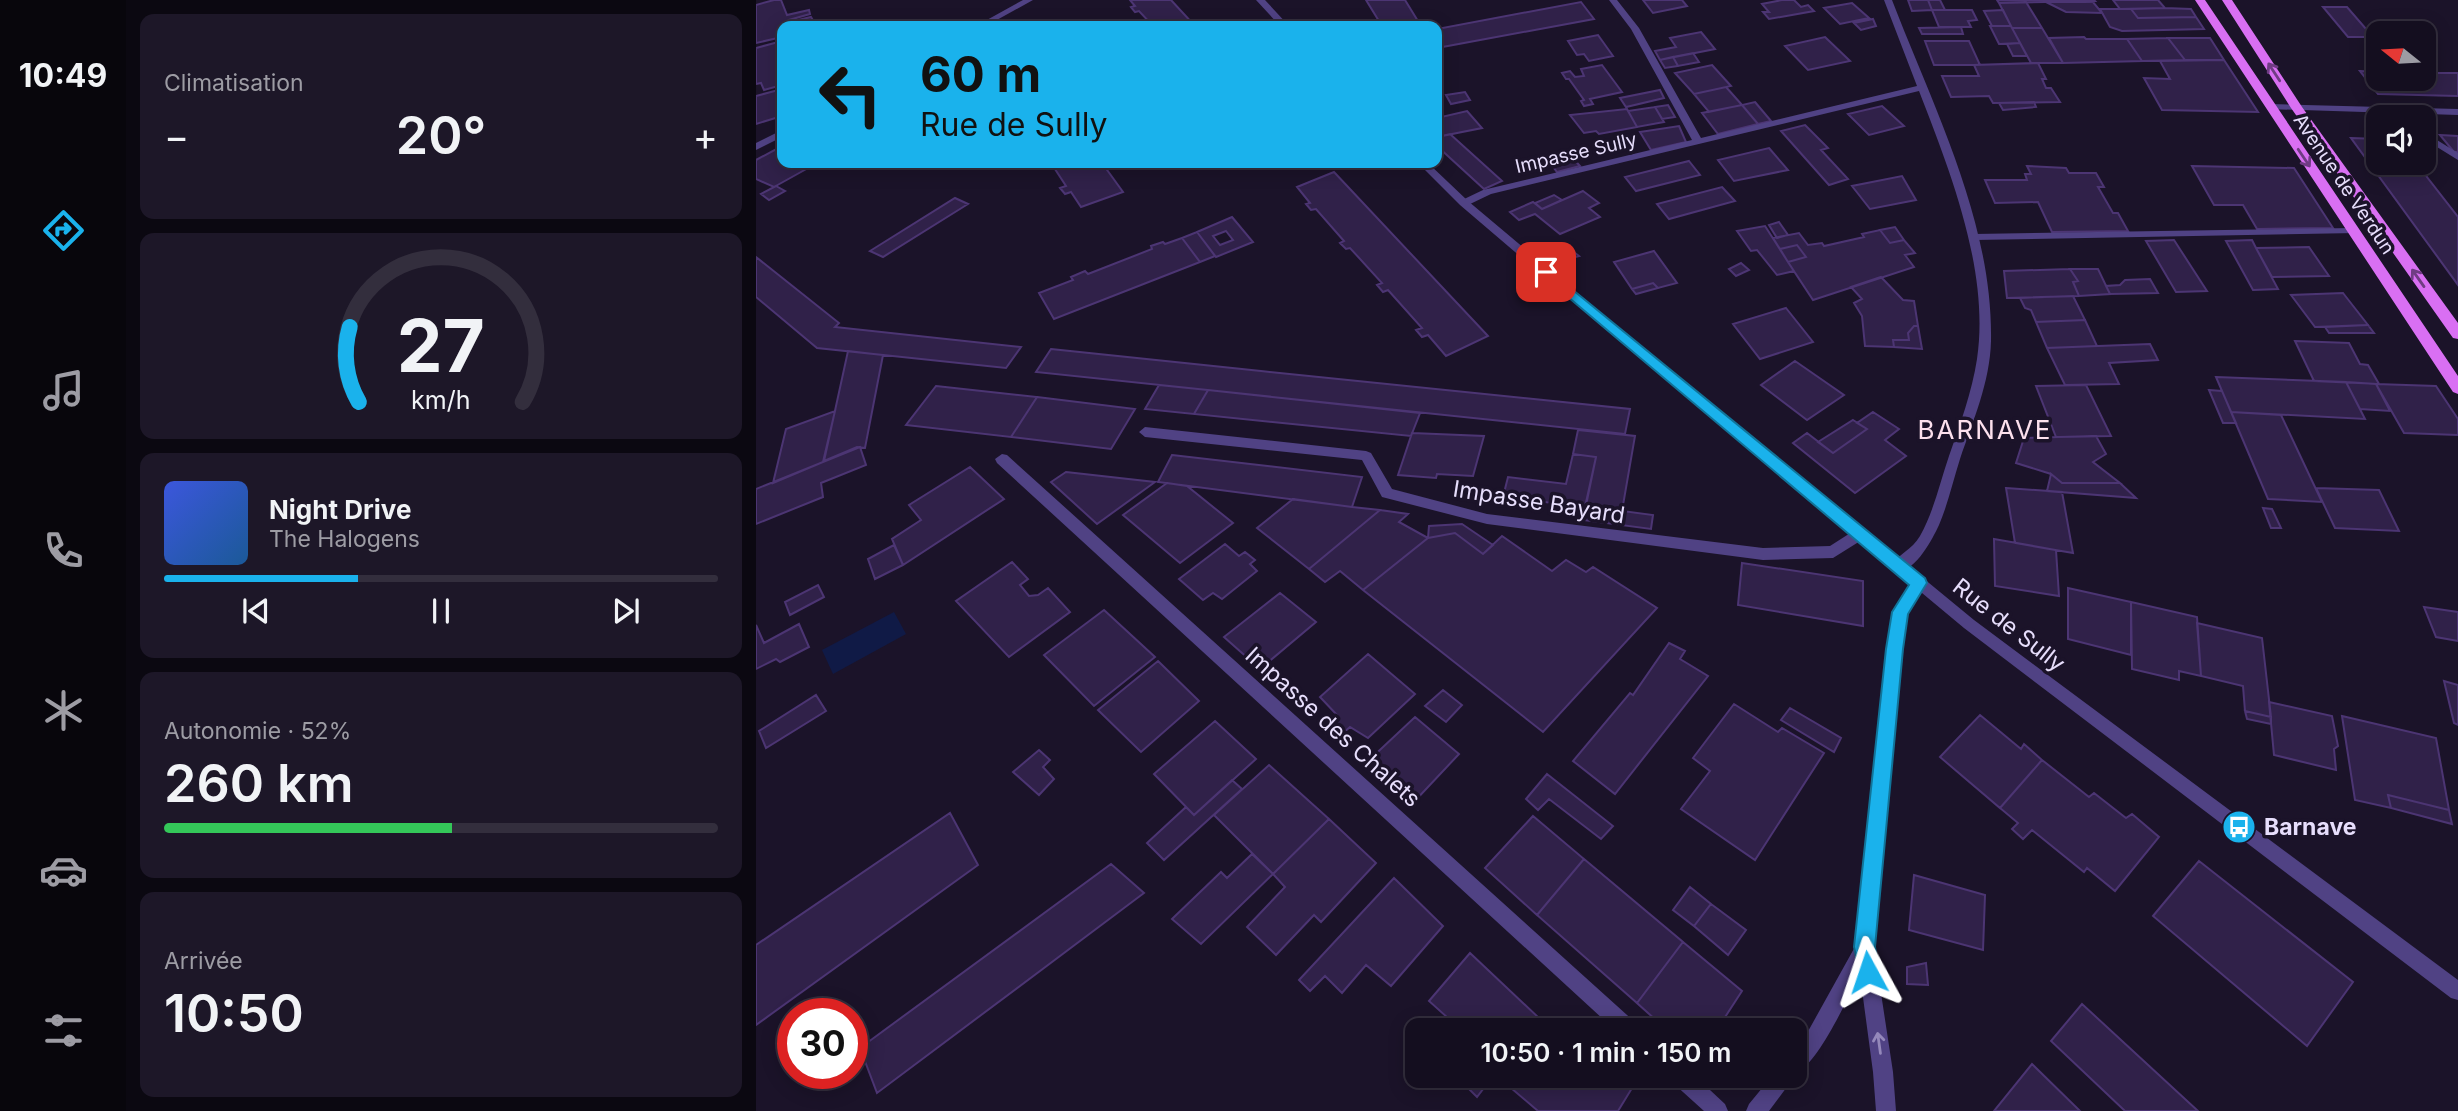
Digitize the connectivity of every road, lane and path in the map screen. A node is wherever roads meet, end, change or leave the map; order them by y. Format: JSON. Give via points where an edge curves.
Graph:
{"nodes":[{"id":1,"x":1029,"y":0,"type":"edge"},
{"id":2,"x":1260,"y":0,"type":"edge"},
{"id":3,"x":1613,"y":0,"type":"edge"},
{"id":4,"x":1888,"y":0,"type":"edge"},
{"id":5,"x":2200,"y":0,"type":"edge"},
{"id":6,"x":2227,"y":0,"type":"edge"},
{"id":7,"x":989,"y":21,"type":"edge"},
{"id":8,"x":1280,"y":21,"type":"edge"},
{"id":9,"x":1920,"y":89,"type":"junction"},
{"id":10,"x":2270,"y":107,"type":"junction"},
{"id":11,"x":2297,"y":108,"type":"junction"},
{"id":12,"x":2366,"y":112,"type":"edge"},
{"id":13,"x":2458,"y":112,"type":"edge"},
{"id":14,"x":2436,"y":113,"type":"edge"},
{"id":15,"x":777,"y":136,"type":"edge"},
{"id":16,"x":1698,"y":142,"type":"junction"},
{"id":17,"x":2436,"y":143,"type":"edge"},
{"id":18,"x":756,"y":147,"type":"edge"},
{"id":19,"x":2458,"y":157,"type":"edge"},
{"id":20,"x":1428,"y":168,"type":"edge"},
{"id":21,"x":1464,"y":203,"type":"junction"},
{"id":22,"x":2353,"y":231,"type":"junction"},
{"id":23,"x":1974,"y":237,"type":"junction"},
{"id":24,"x":2458,"y":334,"type":"edge"},
{"id":25,"x":2458,"y":388,"type":"edge"},
{"id":26,"x":1145,"y":432,"type":"dead end"},
{"id":27,"x":1002,"y":459,"type":"dead end"},
{"id":28,"x":1860,"y":534,"type":"junction"},
{"id":29,"x":1898,"y":566,"type":"junction"},
{"id":30,"x":1919,"y":583,"type":"junction"},
{"id":31,"x":1865,"y":947,"type":"junction"},
{"id":32,"x":2458,"y":991,"type":"edge"},
{"id":33,"x":1616,"y":1018,"type":"edge"},
{"id":34,"x":1807,"y":1049,"type":"edge"},
{"id":35,"x":1693,"y":1088,"type":"edge"},
{"id":36,"x":1775,"y":1088,"type":"edge"},
{"id":37,"x":1718,"y":1111,"type":"edge"},
{"id":38,"x":1756,"y":1111,"type":"edge"},
{"id":39,"x":1886,"y":1111,"type":"edge"}],
"edges":[{"from":1,"to":7,"type":"street"},
{"from":2,"to":8,"type":"street"},
{"from":3,"to":16,"type":"street","via":[[1634,27]]},
{"from":4,"to":9,"type":"street"},
{"from":5,"to":10,"type":"main road","name":"Avenue de Verdun"},
{"from":11,"to":6,"type":"main road","name":"Avenue de Verdun","one_way":true},
{"from":9,"to":16,"type":"street","name":"Impasse Sully"},
{"from":9,"to":23,"type":"street"},
{"from":10,"to":11,"type":"street"},
{"from":10,"to":22,"type":"main road","name":"Avenue de Verdun","one_way":true},
{"from":11,"to":12,"type":"street"},
{"from":24,"to":11,"type":"main road","name":"Avenue de Verdun","one_way":true},
{"from":13,"to":14,"type":"street"},
{"from":15,"to":18,"type":"street"},
{"from":16,"to":21,"type":"street","name":"Impasse Sully","via":[[1487,192]]},
{"from":17,"to":19,"type":"street"},
{"from":20,"to":21,"type":"street","name":"Rue de Sully"},
{"from":21,"to":28,"type":"street","name":"Rue de Sully"},
{"from":22,"to":23,"type":"street"},
{"from":22,"to":25,"type":"main road","name":"Avenue de Verdun"},
{"from":23,"to":29,"type":"street","via":[[1984,317],[1981,379],[1933,521],[1918,551]]},
{"from":26,"to":28,"type":"street","name":"Impasse Bayard","via":[[1366,456],[1387,493],[1487,519],[1763,554],[1833,552]]},
{"from":27,"to":33,"type":"street","name":"Impasse des Chalets"},
{"from":28,"to":29,"type":"street","name":"Rue de Sully"},
{"from":29,"to":30,"type":"street","name":"Rue de Sully"},
{"from":30,"to":31,"type":"street","via":[[1900,612]]},
{"from":30,"to":32,"type":"street","name":"Rue de Sully"},
{"from":31,"to":34,"type":"street"},
{"from":39,"to":31,"type":"street","one_way":true},
{"from":35,"to":37,"type":"street"},
{"from":36,"to":38,"type":"street"}]}
